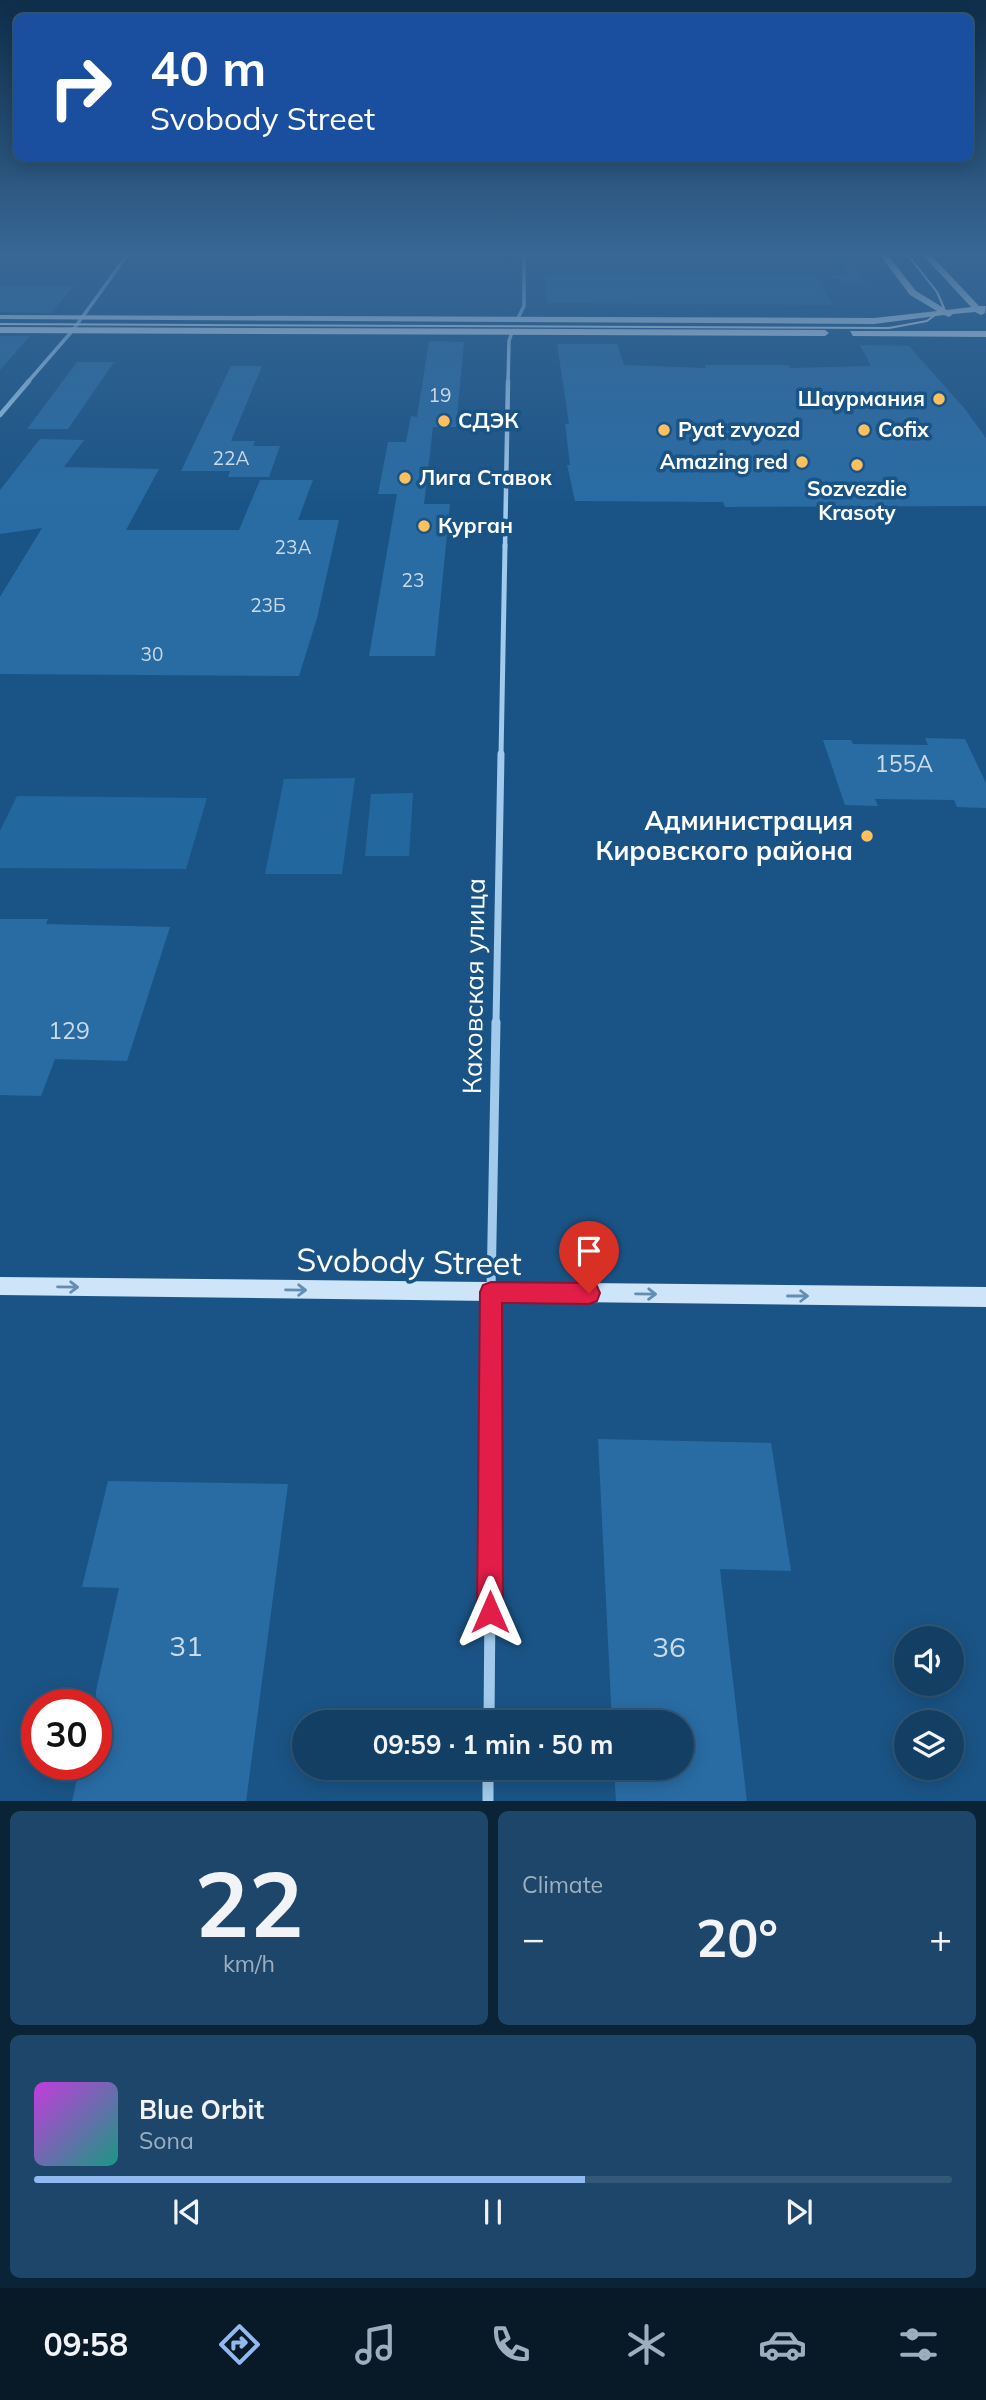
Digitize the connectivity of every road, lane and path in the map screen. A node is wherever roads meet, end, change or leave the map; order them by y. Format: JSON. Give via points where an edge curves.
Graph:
{"nodes":[{"id":1,"x":66,"y":338,"type":"edge"},
{"id":2,"x":510,"y":338,"type":"edge"},
{"id":3,"x":0,"y":415,"type":"edge"},
{"id":4,"x":0,"y":1286,"type":"edge"},
{"id":5,"x":491,"y":1292,"type":"junction"},
{"id":6,"x":986,"y":1297,"type":"edge"},
{"id":7,"x":489,"y":1710,"type":"edge"},
{"id":8,"x":488,"y":1780,"type":"edge"},
{"id":9,"x":488,"y":1801,"type":"edge"}],
"edges":[{"from":1,"to":3,"type":"street"},
{"from":2,"to":5,"type":"street","name":"Каховская улица"},
{"from":4,"to":5,"type":"street","name":"Svobody Street","one_way":true},
{"from":5,"to":6,"type":"street","name":"Svobody Street","one_way":true},
{"from":5,"to":7,"type":"street","name":"Каховская улица"},
{"from":8,"to":9,"type":"street"}]}
